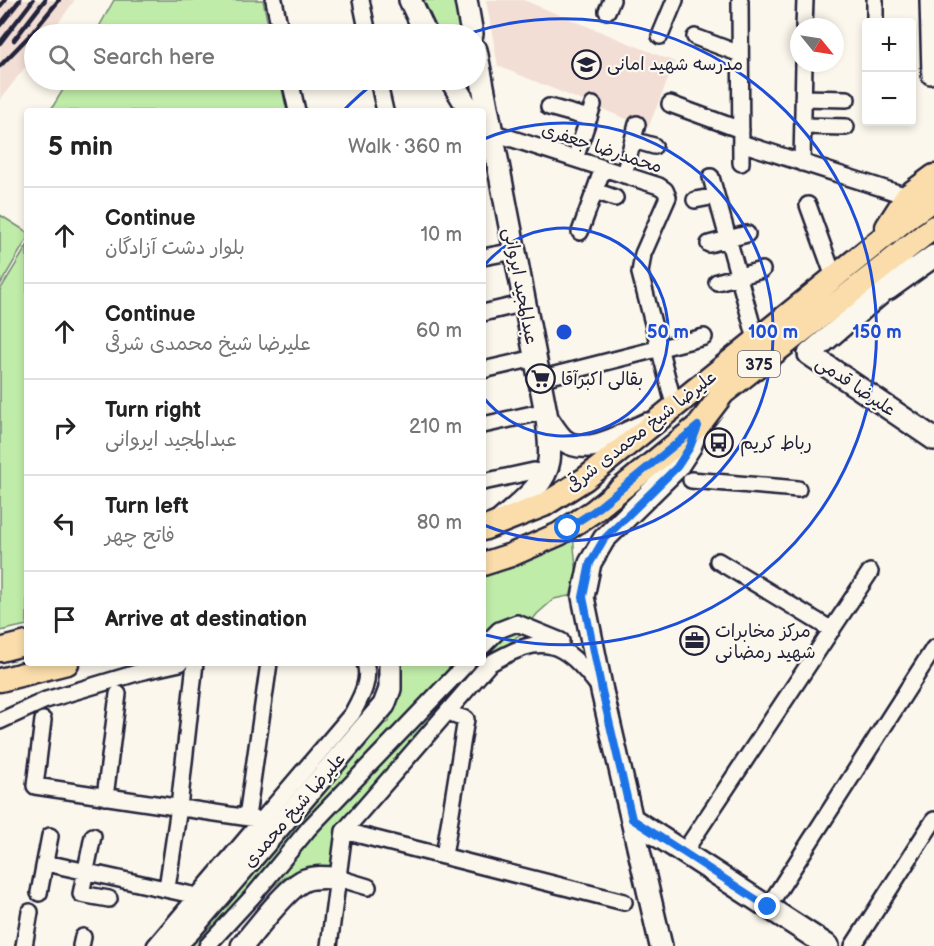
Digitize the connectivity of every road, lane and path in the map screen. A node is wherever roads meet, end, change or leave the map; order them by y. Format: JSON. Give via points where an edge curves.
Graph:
{"nodes":[{"id":1,"x":274,"y":0,"type":"edge"},
{"id":2,"x":361,"y":0,"type":"edge"},
{"id":3,"x":410,"y":0,"type":"edge"},
{"id":4,"x":466,"y":0,"type":"edge"},
{"id":5,"x":675,"y":0,"type":"edge"},
{"id":6,"x":740,"y":0,"type":"edge"},
{"id":7,"x":805,"y":0,"type":"edge"},
{"id":8,"x":875,"y":0,"type":"edge"},
{"id":9,"x":928,"y":0,"type":"edge"},
{"id":10,"x":804,"y":18,"type":"edge"},
{"id":11,"x":875,"y":18,"type":"edge"},
{"id":12,"x":279,"y":24,"type":"edge"},
{"id":13,"x":366,"y":24,"type":"edge"},
{"id":14,"x":421,"y":24,"type":"edge"},
{"id":15,"x":470,"y":24,"type":"edge"},
{"id":16,"x":660,"y":36,"type":"dead end"},
{"id":17,"x":695,"y":38,"type":"dead end"},
{"id":18,"x":740,"y":54,"type":"junction"},
{"id":19,"x":804,"y":72,"type":"edge"},
{"id":20,"x":930,"y":76,"type":"dead end"},
{"id":21,"x":292,"y":90,"type":"edge"},
{"id":22,"x":380,"y":90,"type":"edge"},
{"id":23,"x":457,"y":90,"type":"edge"},
{"id":24,"x":481,"y":90,"type":"edge"},
{"id":25,"x":803,"y":98,"type":"junction"},
{"id":26,"x":847,"y":99,"type":"dead end"},
{"id":27,"x":669,"y":104,"type":"dead end"},
{"id":28,"x":549,"y":107,"type":"dead end"},
{"id":29,"x":296,"y":108,"type":"edge"},
{"id":30,"x":384,"y":108,"type":"edge"},
{"id":31,"x":468,"y":108,"type":"edge"},
{"id":32,"x":484,"y":108,"type":"edge"},
{"id":33,"x":638,"y":124,"type":"dead end"},
{"id":34,"x":803,"y":126,"type":"junction"},
{"id":35,"x":846,"y":127,"type":"dead end"},
{"id":36,"x":487,"y":132,"type":"edge"},
{"id":37,"x":741,"y":136,"type":"junction"},
{"id":38,"x":633,"y":140,"type":"junction"},
{"id":39,"x":654,"y":146,"type":"dead end"},
{"id":40,"x":575,"y":159,"type":"junction"},
{"id":41,"x":492,"y":161,"type":"edge"},
{"id":42,"x":741,"y":163,"type":"dead end"},
{"id":43,"x":802,"y":163,"type":"junction"},
{"id":44,"x":603,"y":168,"type":"junction"},
{"id":45,"x":624,"y":175,"type":"junction"},
{"id":46,"x":934,"y":176,"type":"edge"},
{"id":47,"x":711,"y":177,"type":"dead end"},
{"id":48,"x":594,"y":191,"type":"junction"},
{"id":49,"x":716,"y":196,"type":"junction"},
{"id":50,"x":907,"y":196,"type":"junction"},
{"id":51,"x":615,"y":198,"type":"dead end"},
{"id":52,"x":934,"y":199,"type":"edge"},
{"id":53,"x":695,"y":200,"type":"dead end"},
{"id":54,"x":808,"y":205,"type":"dead end"},
{"id":55,"x":934,"y":227,"type":"edge"},
{"id":56,"x":580,"y":232,"type":"dead end"},
{"id":57,"x":747,"y":234,"type":"dead end"},
{"id":58,"x":728,"y":239,"type":"junction"},
{"id":59,"x":877,"y":242,"type":"junction"},
{"id":60,"x":709,"y":244,"type":"dead end"},
{"id":61,"x":905,"y":248,"type":"junction"},
{"id":62,"x":514,"y":250,"type":"junction"},
{"id":63,"x":486,"y":256,"type":"edge"},
{"id":64,"x":934,"y":256,"type":"edge"},
{"id":65,"x":762,"y":270,"type":"dead end"},
{"id":66,"x":738,"y":276,"type":"junction"},
{"id":67,"x":834,"y":277,"type":"junction"},
{"id":68,"x":717,"y":282,"type":"dead end"},
{"id":69,"x":880,"y":294,"type":"junction"},
{"id":70,"x":525,"y":303,"type":"junction"},
{"id":71,"x":486,"y":312,"type":"edge"},
{"id":72,"x":704,"y":337,"type":"dead end"},
{"id":73,"x":756,"y":339,"type":"junction"},
{"id":74,"x":658,"y":349,"type":"junction"},
{"id":75,"x":535,"y":358,"type":"junction"},
{"id":76,"x":486,"y":369,"type":"edge"},
{"id":77,"x":539,"y":379,"type":"junction"},
{"id":78,"x":672,"y":397,"type":"dead end"},
{"id":79,"x":546,"y":415,"type":"junction"},
{"id":80,"x":659,"y":419,"type":"junction"},
{"id":81,"x":486,"y":425,"type":"edge"},
{"id":82,"x":698,"y":426,"type":"junction"},
{"id":83,"x":934,"y":438,"type":"edge"},
{"id":84,"x":534,"y":471,"type":"dead end"},
{"id":85,"x":691,"y":480,"type":"dead end"},
{"id":86,"x":486,"y":481,"type":"edge"},
{"id":87,"x":798,"y":489,"type":"dead end"},
{"id":88,"x":490,"y":526,"type":"edge"},
{"id":89,"x":718,"y":561,"type":"dead end"},
{"id":90,"x":486,"y":563,"type":"edge"},
{"id":91,"x":870,"y":572,"type":"dead end"},
{"id":92,"x":832,"y":630,"type":"junction"},
{"id":93,"x":486,"y":643,"type":"edge"},
{"id":94,"x":565,"y":643,"type":"dead end"},
{"id":95,"x":24,"y":644,"type":"edge"},
{"id":96,"x":934,"y":648,"type":"edge"},
{"id":97,"x":0,"y":650,"type":"edge"},
{"id":98,"x":55,"y":666,"type":"edge"},
{"id":99,"x":167,"y":666,"type":"edge"},
{"id":100,"x":195,"y":666,"type":"edge"},
{"id":101,"x":268,"y":666,"type":"edge"},
{"id":102,"x":366,"y":666,"type":"edge"},
{"id":103,"x":390,"y":666,"type":"edge"},
{"id":104,"x":464,"y":666,"type":"edge"},
{"id":105,"x":1,"y":680,"type":"edge"},
{"id":106,"x":602,"y":691,"type":"junction"},
{"id":107,"x":118,"y":694,"type":"dead end"},
{"id":108,"x":461,"y":717,"type":"dead end"},
{"id":109,"x":43,"y":720,"type":"dead end"},
{"id":110,"x":0,"y":721,"type":"edge"},
{"id":111,"x":105,"y":797,"type":"junction"},
{"id":112,"x":179,"y":807,"type":"junction"},
{"id":113,"x":255,"y":819,"type":"junction"},
{"id":114,"x":632,"y":819,"type":"junction"},
{"id":115,"x":934,"y":820,"type":"edge"},
{"id":116,"x":344,"y":831,"type":"junction"},
{"id":117,"x":50,"y":836,"type":"dead end"},
{"id":118,"x":93,"y":836,"type":"dead end"},
{"id":119,"x":684,"y":852,"type":"junction"},
{"id":120,"x":444,"y":856,"type":"junction"},
{"id":121,"x":46,"y":863,"type":"junction"},
{"id":122,"x":86,"y":871,"type":"junction"},
{"id":123,"x":338,"y":878,"type":"junction"},
{"id":124,"x":368,"y":887,"type":"dead end"},
{"id":125,"x":167,"y":888,"type":"junction"},
{"id":126,"x":39,"y":893,"type":"dead end"},
{"id":127,"x":197,"y":896,"type":"junction"},
{"id":128,"x":109,"y":899,"type":"dead end"},
{"id":129,"x":624,"y":902,"type":"dead end"},
{"id":130,"x":768,"y":907,"type":"junction"},
{"id":131,"x":30,"y":912,"type":"dead end"},
{"id":132,"x":24,"y":946,"type":"edge"},
{"id":133,"x":155,"y":946,"type":"edge"},
{"id":134,"x":174,"y":946,"type":"edge"},
{"id":135,"x":207,"y":946,"type":"edge"},
{"id":136,"x":242,"y":946,"type":"edge"},
{"id":137,"x":329,"y":946,"type":"edge"},
{"id":138,"x":661,"y":946,"type":"edge"},
{"id":139,"x":828,"y":946,"type":"edge"},
{"id":140,"x":852,"y":946,"type":"edge"}],
"edges":[{"from":1,"to":12,"type":"street"},
{"from":2,"to":13,"type":"street"},
{"from":3,"to":14,"type":"street"},
{"from":4,"to":15,"type":"street"},
{"from":5,"to":16,"type":"street"},
{"from":6,"to":18,"type":"street"},
{"from":7,"to":10,"type":"street"},
{"from":8,"to":11,"type":"street"},
{"from":9,"to":20,"type":"street"},
{"from":17,"to":18,"type":"street"},
{"from":18,"to":37,"type":"street"},
{"from":19,"to":25,"type":"street"},
{"from":21,"to":29,"type":"street"},
{"from":22,"to":30,"type":"street"},
{"from":23,"to":31,"type":"street"},
{"from":24,"to":32,"type":"street","name":"عبدالمجید ایروانی"},
{"from":25,"to":26,"type":"street"},
{"from":25,"to":34,"type":"street"},
{"from":27,"to":37,"type":"street"},
{"from":28,"to":40,"type":"street","via":[[591,112]]},
{"from":33,"to":38,"type":"street"},
{"from":34,"to":35,"type":"street"},
{"from":34,"to":43,"type":"street"},
{"from":36,"to":40,"type":"street","name":"محمدرضا جعفری"},
{"from":36,"to":41,"type":"street","name":"عبدالمجید ایروانی"},
{"from":37,"to":42,"type":"street"},
{"from":37,"to":43,"type":"street"},
{"from":38,"to":39,"type":"street"},
{"from":38,"to":45,"type":"street"},
{"from":40,"to":44,"type":"street","name":"محمدرضا جعفری"},
{"from":41,"to":62,"type":"street","name":"عبدالمجید ایروانی"},
{"from":43,"to":50,"type":"street"},
{"from":44,"to":45,"type":"street","name":"محمدرضا جعفری"},
{"from":44,"to":48,"type":"street"},
{"from":45,"to":74,"type":"street","name":"محمدرضا جعفری","via":[[659,186],[668,197],[643,254],[640,273]]},
{"from":46,"to":50,"type":"main road"},
{"from":47,"to":49,"type":"street"},
{"from":48,"to":51,"type":"street"},
{"from":48,"to":56,"type":"street"},
{"from":49,"to":53,"type":"street"},
{"from":49,"to":58,"type":"street"},
{"from":50,"to":59,"type":"main road"},
{"from":52,"to":59,"type":"main road","name":"علیرضا شیخ محمدی شرقی","number":"375"},
{"from":54,"to":67,"type":"street"},
{"from":55,"to":61,"type":"main road","name":"علیرضا شیخ محمدی شرقی","number":"375"},
{"from":57,"to":58,"type":"street"},
{"from":58,"to":60,"type":"street"},
{"from":58,"to":66,"type":"street"},
{"from":59,"to":67,"type":"main road","name":"علیرضا شیخ محمدی شرقی","number":"375"},
{"from":61,"to":69,"type":"street","name":"علیرضا قدمی"},
{"from":61,"to":82,"type":"main road","name":"علیرضا شیخ محمدی شرقی","number":"375","via":[[723,393]]},
{"from":62,"to":63,"type":"street"},
{"from":62,"to":70,"type":"street","name":"عبدالمجید ایروانی"},
{"from":64,"to":69,"type":"street"},
{"from":65,"to":66,"type":"street"},
{"from":66,"to":68,"type":"street"},
{"from":66,"to":73,"type":"street"},
{"from":67,"to":73,"type":"main road","name":"علیرضا شیخ محمدی شرقی","number":"375"},
{"from":69,"to":83,"type":"street","name":"علیرضا قدمی","via":[[809,354]]},
{"from":70,"to":71,"type":"street"},
{"from":70,"to":75,"type":"street","name":"عبدالمجید ایروانی"},
{"from":72,"to":74,"type":"street"},
{"from":73,"to":80,"type":"main road","name":"علیرضا شیخ محمدی شرقی","number":"375"},
{"from":74,"to":77,"type":"street"},
{"from":74,"to":78,"type":"street","name":"محمدرضا جعفری"},
{"from":75,"to":76,"type":"street"},
{"from":75,"to":77,"type":"street","name":"عبدالمجید ایروانی"},
{"from":77,"to":79,"type":"street","name":"عبدالمجید ایروانی"},
{"from":79,"to":80,"type":"street","via":[[565,441],[584,447]]},
{"from":79,"to":81,"type":"street"},
{"from":79,"to":88,"type":"street","name":"عبدالمجید ایروانی","via":[[549,460],[540,483]]},
{"from":80,"to":88,"type":"main road","name":"علیرضا شیخ محمدی شرقی","number":"375","via":[[585,479],[544,505]]},
{"from":82,"to":90,"type":"main road","name":"علیرضا شیخ محمدی شرقی","number":"375","via":[[594,511],[558,534]]},
{"from":82,"to":106,"type":"street","via":[[677,467],[604,539],[590,563],[583,597]]},
{"from":84,"to":86,"type":"street"},
{"from":85,"to":87,"type":"street"},
{"from":89,"to":92,"type":"street"},
{"from":91,"to":92,"type":"street"},
{"from":92,"to":119,"type":"street"},
{"from":93,"to":94,"type":"street","via":[[499,630],[517,623]]},
{"from":95,"to":97,"type":"main road"},
{"from":96,"to":130,"type":"street"},
{"from":98,"to":105,"type":"main road"},
{"from":99,"to":110,"type":"street","via":[[46,700]]},
{"from":100,"to":112,"type":"street"},
{"from":101,"to":113,"type":"street"},
{"from":102,"to":113,"type":"street","name":"علیرضا شیخ محمدی","via":[[363,693],[352,714]]},
{"from":103,"to":134,"type":"street","name":"علیرضا شیخ محمدی","via":[[390,689],[384,705]]},
{"from":104,"to":135,"type":"street","via":[[309,828]]},
{"from":106,"to":114,"type":"street"},
{"from":106,"to":116,"type":"street","via":[[562,648],[542,645],[516,649],[489,664]]},
{"from":107,"to":111,"type":"street"},
{"from":108,"to":120,"type":"street"},
{"from":109,"to":111,"type":"street","via":[[35,786]]},
{"from":111,"to":112,"type":"street"},
{"from":112,"to":113,"type":"street"},
{"from":112,"to":125,"type":"street"},
{"from":113,"to":127,"type":"street","name":"علیرضا شیخ محمدی"},
{"from":114,"to":119,"type":"street"},
{"from":114,"to":138,"type":"street"},
{"from":115,"to":140,"type":"street"},
{"from":116,"to":120,"type":"street"},
{"from":116,"to":123,"type":"street"},
{"from":117,"to":121,"type":"street"},
{"from":118,"to":122,"type":"street"},
{"from":119,"to":130,"type":"street"},
{"from":120,"to":129,"type":"street"},
{"from":121,"to":122,"type":"street"},
{"from":121,"to":126,"type":"street"},
{"from":122,"to":125,"type":"street"},
{"from":122,"to":128,"type":"street","via":[[81,894]]},
{"from":123,"to":124,"type":"street"},
{"from":123,"to":136,"type":"street","via":[[302,881]]},
{"from":123,"to":137,"type":"street"},
{"from":125,"to":127,"type":"street"},
{"from":127,"to":133,"type":"street","name":"علیرضا شیخ محمدی"},
{"from":130,"to":139,"type":"street"},
{"from":131,"to":132,"type":"street"}]}
